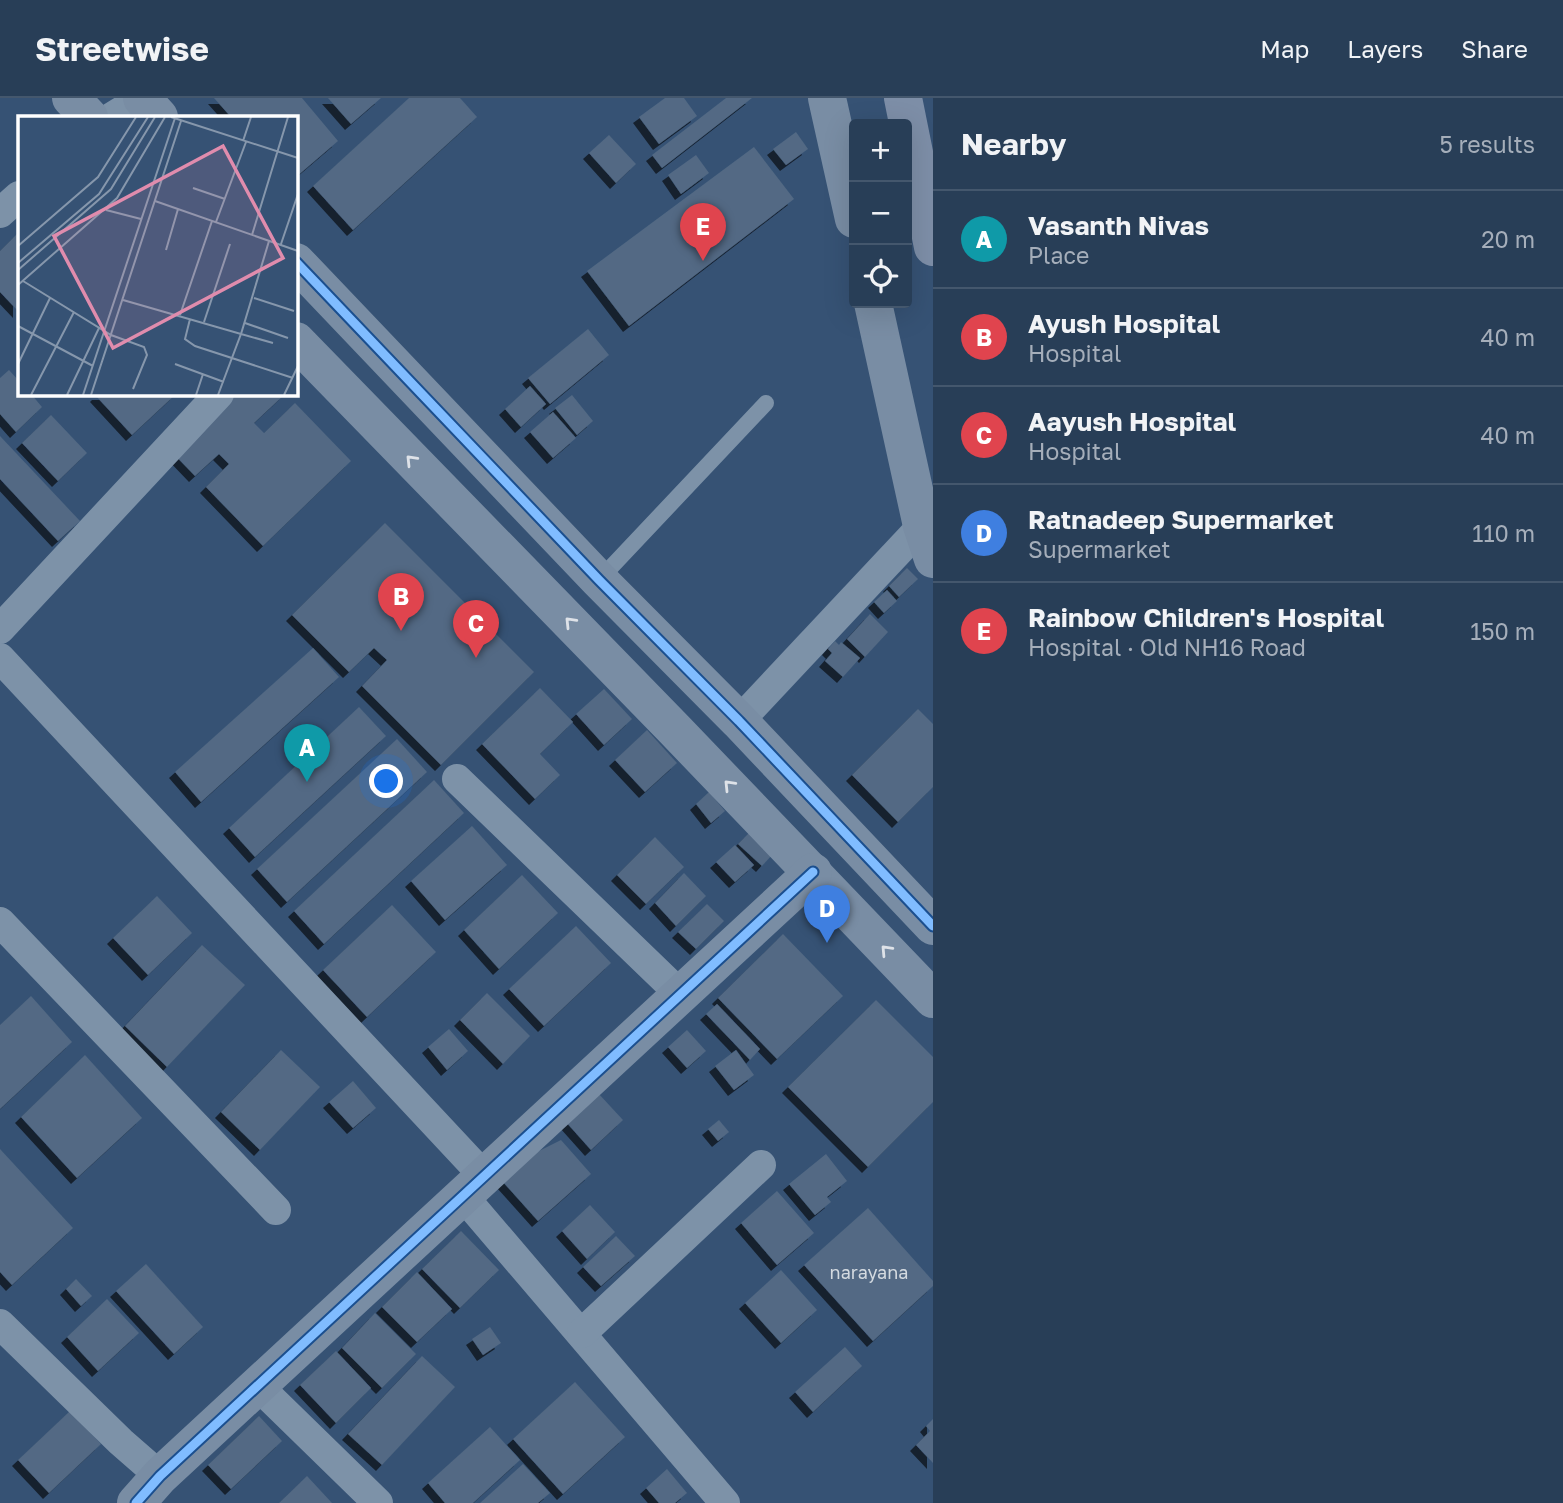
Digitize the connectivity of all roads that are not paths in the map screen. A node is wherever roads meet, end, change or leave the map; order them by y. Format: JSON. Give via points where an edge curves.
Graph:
{"nodes":[{"id":1,"x":71,"y":98,"type":"edge"},
{"id":2,"x":142,"y":98,"type":"edge"},
{"id":3,"x":827,"y":98,"type":"edge"},
{"id":4,"x":903,"y":98,"type":"edge"},
{"id":5,"x":88,"y":116,"type":"edge"},
{"id":6,"x":114,"y":116,"type":"edge"},
{"id":7,"x":158,"y":116,"type":"edge"},
{"id":8,"x":18,"y":197,"type":"edge"},
{"id":9,"x":849,"y":197,"type":"edge"},
{"id":10,"x":0,"y":213,"type":"edge"},
{"id":11,"x":933,"y":247,"type":"edge"},
{"id":12,"x":298,"y":264,"type":"edge"},
{"id":13,"x":874,"y":308,"type":"edge"},
{"id":14,"x":298,"y":343,"type":"edge"},
{"id":15,"x":217,"y":396,"type":"edge"},
{"id":16,"x":766,"y":402,"type":"dead end"},
{"id":17,"x":927,"y":542,"type":"edge"},
{"id":18,"x":599,"y":580,"type":"junction"},
{"id":19,"x":0,"y":629,"type":"edge"},
{"id":20,"x":0,"y":658,"type":"edge"},
{"id":21,"x":725,"y":708,"type":"junction"},
{"id":22,"x":675,"y":730,"type":"junction"},
{"id":23,"x":457,"y":779,"type":"dead end"},
{"id":24,"x":813,"y":872,"type":"junction"},
{"id":25,"x":0,"y":922,"type":"edge"},
{"id":26,"x":933,"y":926,"type":"edge"},
{"id":27,"x":680,"y":994,"type":"junction"},
{"id":28,"x":933,"y":999,"type":"edge"},
{"id":29,"x":761,"y":1164,"type":"dead end"},
{"id":30,"x":473,"y":1186,"type":"junction"},
{"id":31,"x":276,"y":1210,"type":"dead end"},
{"id":32,"x":0,"y":1324,"type":"edge"},
{"id":33,"x":582,"y":1333,"type":"junction"},
{"id":34,"x":258,"y":1386,"type":"junction"},
{"id":35,"x":147,"y":1481,"type":"edge"},
{"id":36,"x":378,"y":1503,"type":"edge"},
{"id":37,"x":724,"y":1503,"type":"edge"}],
"edges":[{"from":1,"to":5,"type":"street"},
{"from":2,"to":6,"type":"street"},
{"from":2,"to":7,"type":"street"},
{"from":3,"to":9,"type":"street"},
{"from":4,"to":11,"type":"main road"},
{"from":8,"to":10,"type":"street"},
{"from":12,"to":18,"type":"street"},
{"from":13,"to":17,"type":"street"},
{"from":22,"to":14,"type":"street","one_way":true},
{"from":15,"to":19,"type":"street"},
{"from":16,"to":18,"type":"lane"},
{"from":17,"to":21,"type":"street"},
{"from":18,"to":21,"type":"street"},
{"from":20,"to":30,"type":"street"},
{"from":21,"to":22,"type":"street"},
{"from":21,"to":26,"type":"street"},
{"from":24,"to":22,"type":"street","one_way":true},
{"from":23,"to":27,"type":"street"},
{"from":24,"to":27,"type":"street"},
{"from":28,"to":24,"type":"street","one_way":true},
{"from":25,"to":31,"type":"street"},
{"from":27,"to":30,"type":"street"},
{"from":29,"to":33,"type":"street"},
{"from":30,"to":33,"type":"street"},
{"from":30,"to":34,"type":"street"},
{"from":32,"to":35,"type":"street","via":[[121,1442]]},
{"from":33,"to":37,"type":"street"},
{"from":34,"to":35,"type":"street"},
{"from":34,"to":36,"type":"street"}]}
